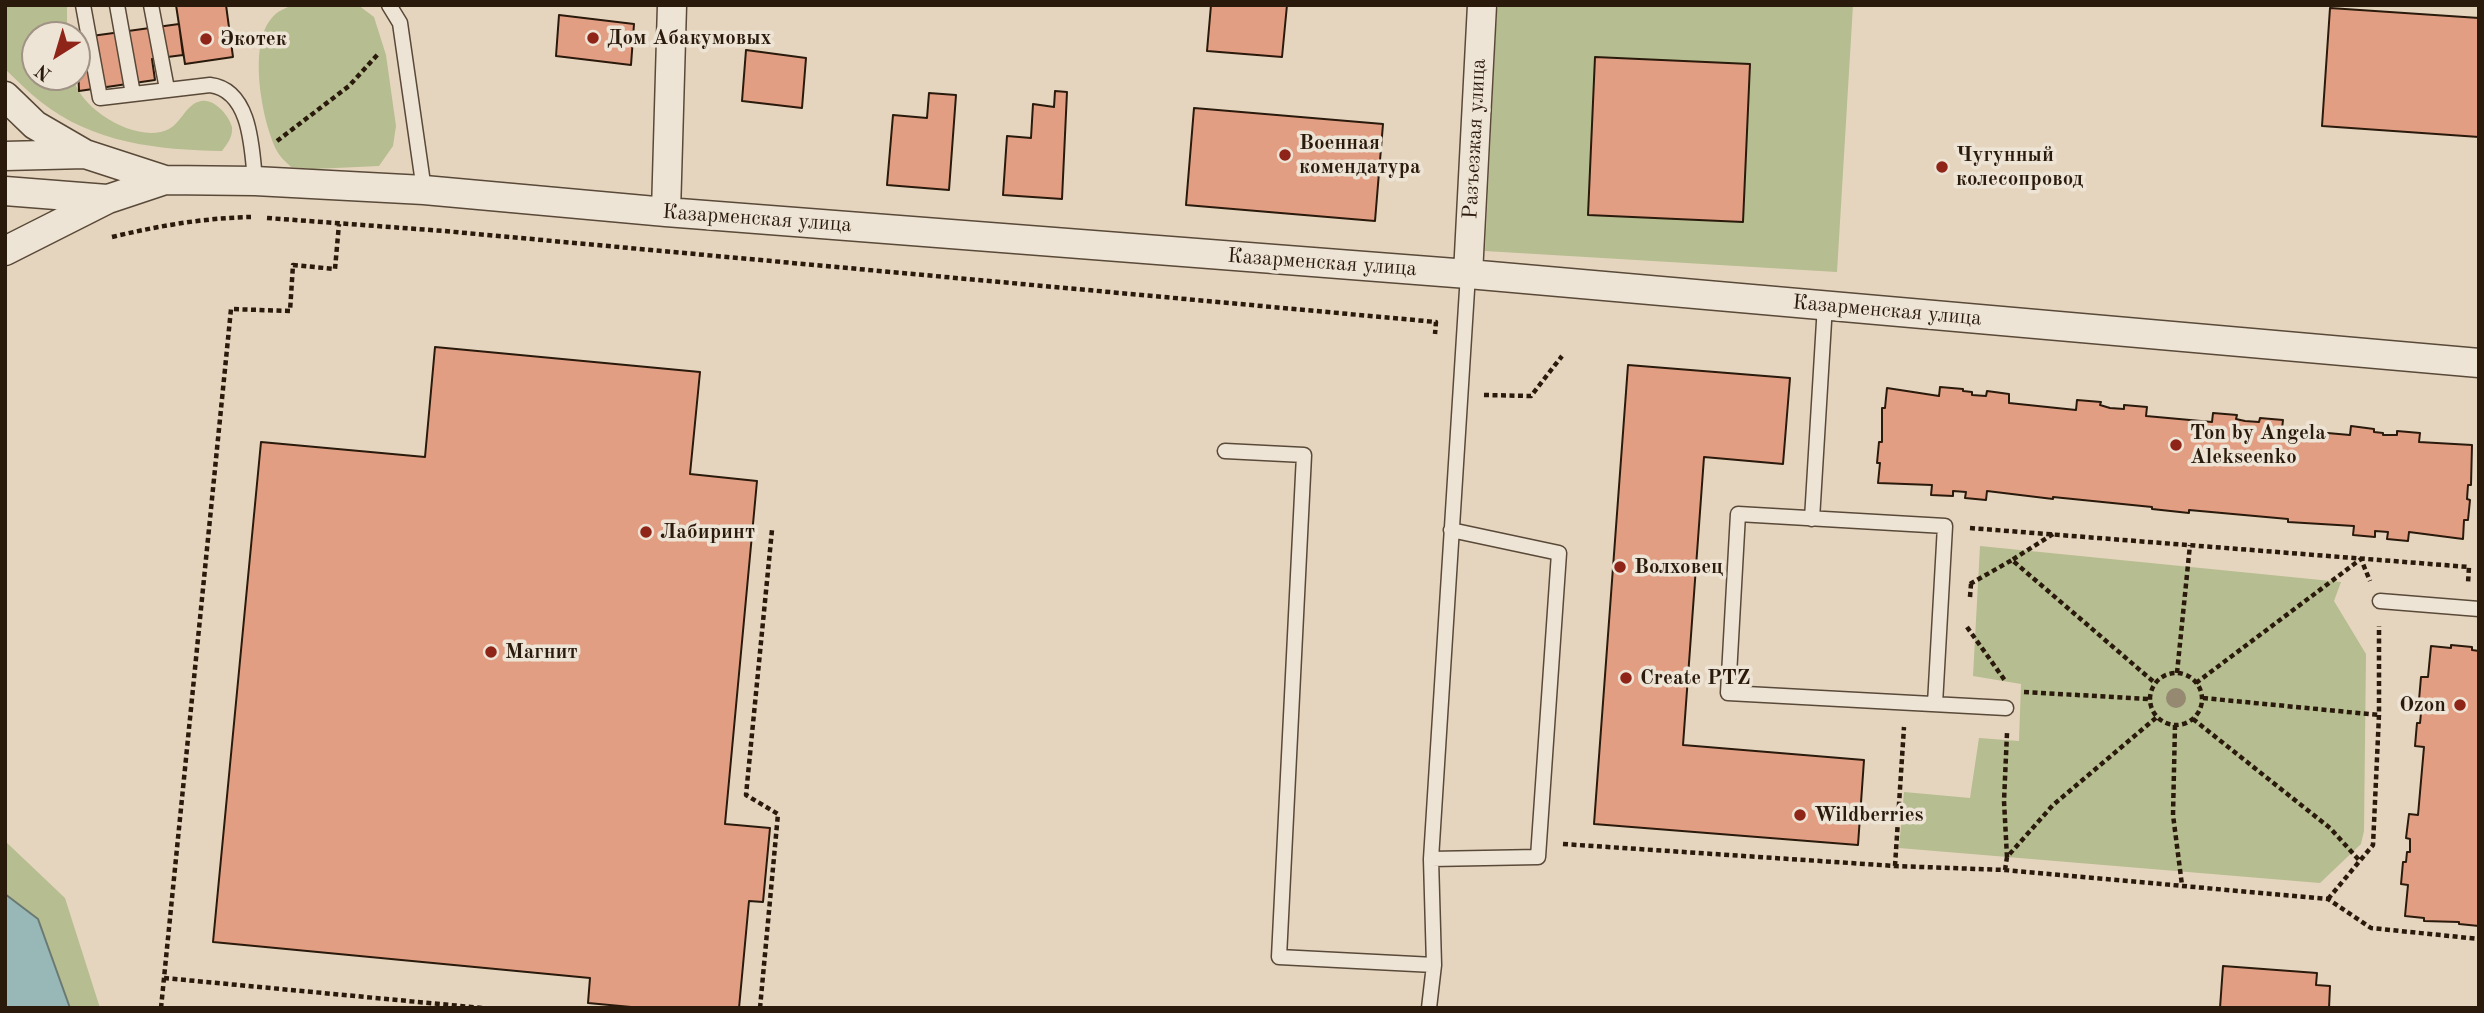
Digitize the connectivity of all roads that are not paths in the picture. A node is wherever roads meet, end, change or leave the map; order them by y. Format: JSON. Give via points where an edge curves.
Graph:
{"nodes":[{"id":1,"x":83,"y":5,"type":"edge"},
{"id":2,"x":117,"y":5,"type":"edge"},
{"id":3,"x":151,"y":5,"type":"edge"},
{"id":4,"x":389,"y":5,"type":"edge"},
{"id":5,"x":672,"y":5,"type":"edge"},
{"id":6,"x":1482,"y":5,"type":"edge"},
{"id":7,"x":167,"y":89,"type":"junction"},
{"id":8,"x":133,"y":94,"type":"junction"},
{"id":9,"x":5,"y":96,"type":"edge"},
{"id":10,"x":85,"y":154,"type":"junction"},
{"id":11,"x":5,"y":156,"type":"edge"},
{"id":12,"x":254,"y":168,"type":"junction"},
{"id":13,"x":164,"y":180,"type":"junction"},
{"id":14,"x":424,"y":190,"type":"junction"},
{"id":15,"x":5,"y":191,"type":"edge"},
{"id":16,"x":107,"y":199,"type":"junction"},
{"id":17,"x":666,"y":212,"type":"junction"},
{"id":18,"x":5,"y":251,"type":"edge"},
{"id":19,"x":1468,"y":274,"type":"junction"},
{"id":20,"x":1825,"y":305,"type":"junction"},
{"id":21,"x":2479,"y":363,"type":"edge"},
{"id":22,"x":1225,"y":451,"type":"dead end"},
{"id":23,"x":1812,"y":519,"type":"junction"},
{"id":24,"x":1451,"y":530,"type":"junction"},
{"id":25,"x":2380,"y":601,"type":"road end"},
{"id":26,"x":2473,"y":608,"type":"edge"},
{"id":27,"x":1936,"y":704,"type":"junction"},
{"id":28,"x":2006,"y":708,"type":"road end"},
{"id":29,"x":1431,"y":859,"type":"junction"},
{"id":30,"x":1434,"y":965,"type":"junction"},
{"id":31,"x":1429,"y":1008,"type":"edge"}],
"edges":[{"from":1,"to":8,"type":"lane","via":[[100,98]]},
{"from":2,"to":8,"type":"lane"},
{"from":3,"to":7,"type":"lane"},
{"from":4,"to":14,"type":"lane","via":[[400,23]]},
{"from":5,"to":17,"type":"street"},
{"from":6,"to":19,"type":"street","name":"Разъезжая улица"},
{"from":7,"to":8,"type":"lane"},
{"from":7,"to":12,"type":"lane","via":[[210,85],[226,91],[249,127]]},
{"from":9,"to":10,"type":"street","via":[[36,125]]},
{"from":10,"to":11,"type":"street"},
{"from":10,"to":13,"type":"street"},
{"from":12,"to":13,"type":"street","name":"Казарменская улица"},
{"from":12,"to":14,"type":"street","name":"Казарменская улица"},
{"from":13,"to":16,"type":"street"},
{"from":14,"to":17,"type":"street","name":"Казарменская улица"},
{"from":15,"to":16,"type":"street"},
{"from":16,"to":18,"type":"street"},
{"from":17,"to":19,"type":"street","name":"Казарменская улица"},
{"from":19,"to":20,"type":"street","name":"Казарменская улица"},
{"from":19,"to":24,"type":"lane"},
{"from":20,"to":21,"type":"street","name":"Казарменская улица"},
{"from":20,"to":23,"type":"lane"},
{"from":22,"to":30,"type":"lane","via":[[1304,455],[1279,957]]},
{"from":23,"to":27,"type":"lane","via":[[1945,526]]},
{"from":23,"to":27,"type":"lane","via":[[1738,514],[1728,692]]},
{"from":24,"to":29,"type":"lane"},
{"from":24,"to":29,"type":"lane","via":[[1559,553],[1538,857]]},
{"from":25,"to":26,"type":"lane"},
{"from":27,"to":28,"type":"lane"},
{"from":29,"to":30,"type":"lane"},
{"from":30,"to":31,"type":"lane"}]}
